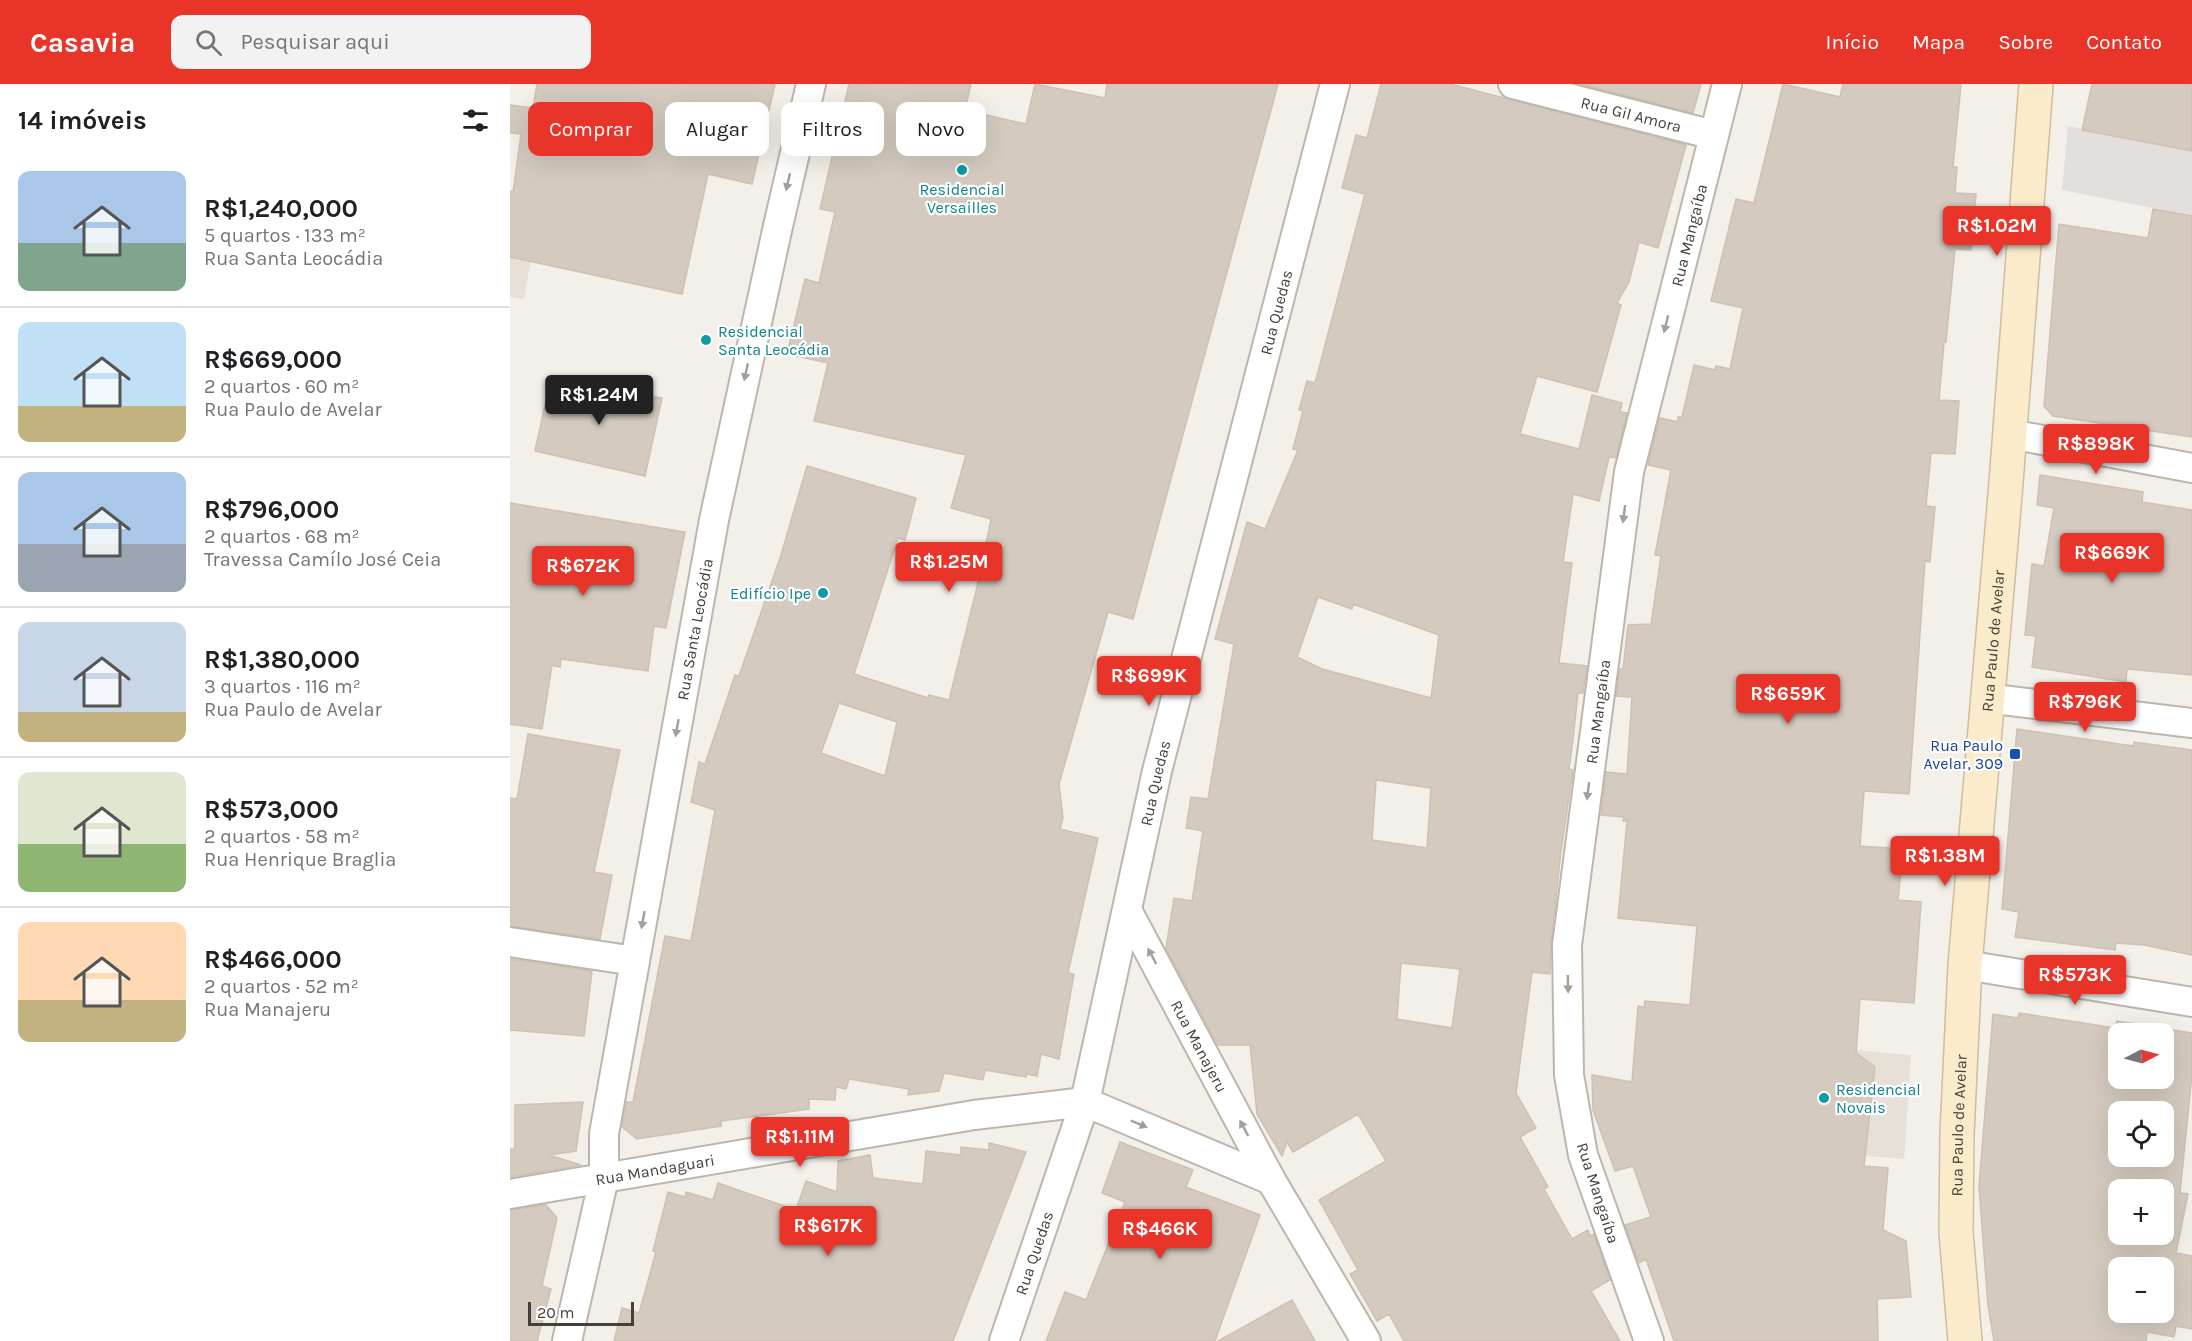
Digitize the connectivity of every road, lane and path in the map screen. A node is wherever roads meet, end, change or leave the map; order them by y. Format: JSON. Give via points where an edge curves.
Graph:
{"nodes":[{"id":1,"x":812,"y":84,"type":"edge"},
{"id":2,"x":1335,"y":84,"type":"edge"},
{"id":3,"x":1513,"y":84,"type":"edge"},
{"id":4,"x":1726,"y":84,"type":"edge"},
{"id":5,"x":2036,"y":84,"type":"edge"},
{"id":6,"x":1714,"y":135,"type":"junction"},
{"id":7,"x":2010,"y":434,"type":"junction"},
{"id":8,"x":2192,"y":468,"type":"edge"},
{"id":9,"x":1986,"y":698,"type":"junction"},
{"id":10,"x":2192,"y":723,"type":"edge"},
{"id":11,"x":1128,"y":912,"type":"junction"},
{"id":12,"x":510,"y":942,"type":"edge"},
{"id":13,"x":635,"y":961,"type":"junction"},
{"id":14,"x":1965,"y":964,"type":"junction"},
{"id":15,"x":2192,"y":1002,"type":"edge"},
{"id":16,"x":1085,"y":1102,"type":"junction"},
{"id":17,"x":604,"y":1178,"type":"junction"},
{"id":18,"x":1271,"y":1179,"type":"junction"},
{"id":19,"x":510,"y":1194,"type":"edge"},
{"id":20,"x":567,"y":1341,"type":"edge"},
{"id":21,"x":1004,"y":1341,"type":"edge"},
{"id":22,"x":1366,"y":1341,"type":"edge"},
{"id":23,"x":1649,"y":1341,"type":"edge"},
{"id":24,"x":1965,"y":1341,"type":"edge"}],
"edges":[{"from":1,"to":13,"type":"street","name":"Rua Santa Leocádia","one_way":true,"via":[[714,520]]},
{"from":2,"to":11,"type":"street","name":"Rua Quedas","via":[[1157,771]]},
{"from":3,"to":6,"type":"street","name":"Rua Gil Amora"},
{"from":4,"to":6,"type":"street","name":"Rua Mangaíba"},
{"from":5,"to":7,"type":"street","name":"Rua Paulo de Avelar"},
{"from":6,"to":23,"type":"street","name":"Rua Mangaíba","one_way":true,"via":[[1629,472],[1567,945],[1569,1075],[1583,1155]]},
{"from":7,"to":8,"type":"street"},
{"from":7,"to":9,"type":"street","name":"Rua Paulo de Avelar"},
{"from":9,"to":10,"type":"street"},
{"from":9,"to":14,"type":"street","name":"Rua Paulo de Avelar"},
{"from":11,"to":16,"type":"street","name":"Rua Quedas"},
{"from":18,"to":11,"type":"street","name":"Rua Manajeru","one_way":true},
{"from":12,"to":13,"type":"street"},
{"from":13,"to":17,"type":"street","name":"Rua Santa Leocádia","via":[[604,1134]]},
{"from":14,"to":15,"type":"street"},
{"from":14,"to":24,"type":"street","name":"Rua Paulo de Avelar","via":[[1956,1232]]},
{"from":16,"to":17,"type":"street","name":"Rua Mandaguari","via":[[975,1115]]},
{"from":16,"to":18,"type":"street","one_way":true},
{"from":16,"to":21,"type":"street","name":"Rua Quedas"},
{"from":17,"to":19,"type":"street","name":"Rua Mandaguari"},
{"from":17,"to":20,"type":"street","name":"Rua Santa Leocádia"},
{"from":18,"to":22,"type":"street","name":"Rua Manajeru"}]}
